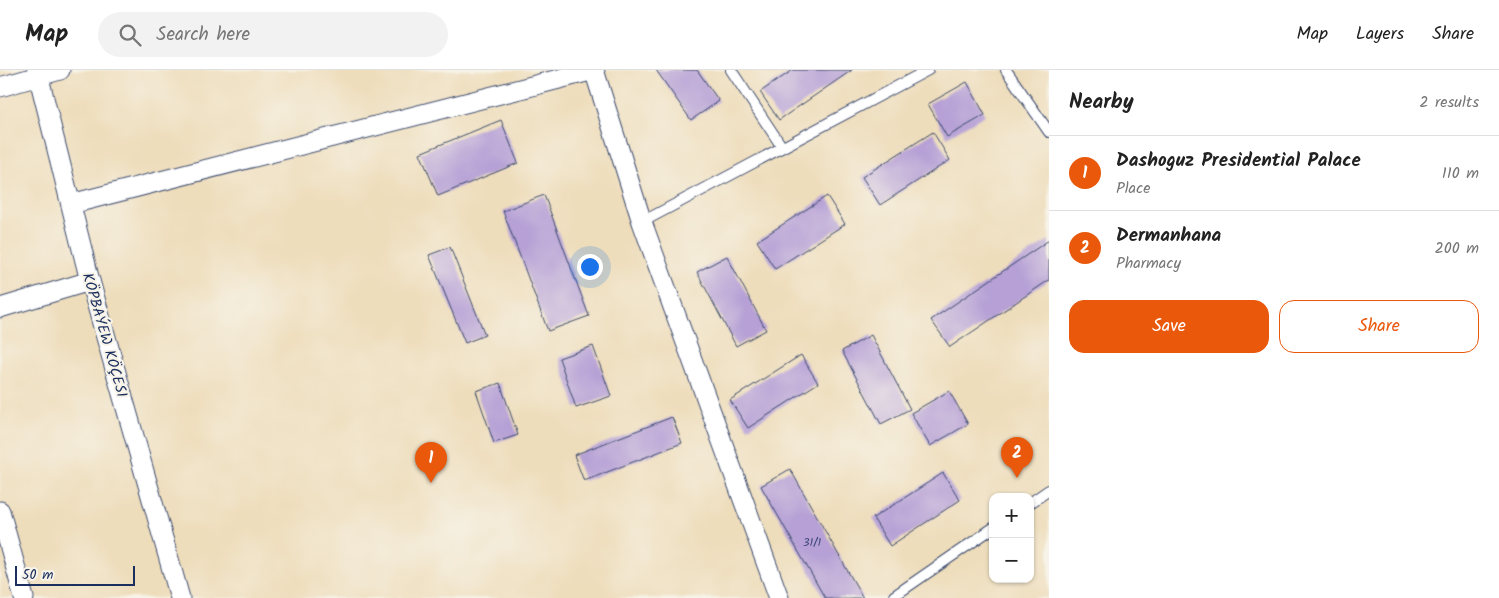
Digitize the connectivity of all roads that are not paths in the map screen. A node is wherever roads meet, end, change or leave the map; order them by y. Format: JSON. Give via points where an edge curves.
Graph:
{"nodes":[{"id":1,"x":60,"y":70,"type":"edge"},
{"id":2,"x":594,"y":70,"type":"edge"},
{"id":3,"x":731,"y":70,"type":"edge"},
{"id":4,"x":928,"y":70,"type":"edge"},
{"id":5,"x":1006,"y":70,"type":"edge"},
{"id":6,"x":38,"y":73,"type":"edge"},
{"id":7,"x":0,"y":87,"type":"edge"},
{"id":8,"x":1049,"y":132,"type":"edge"},
{"id":9,"x":782,"y":148,"type":"junction"},
{"id":10,"x":71,"y":204,"type":"junction"},
{"id":11,"x":642,"y":222,"type":"junction"},
{"id":12,"x":90,"y":281,"type":"junction"},
{"id":13,"x":0,"y":308,"type":"edge"},
{"id":14,"x":1049,"y":490,"type":"edge"},
{"id":15,"x":1034,"y":500,"type":"edge"},
{"id":16,"x":0,"y":511,"type":"edge"},
{"id":17,"x":989,"y":531,"type":"edge"},
{"id":18,"x":4,"y":543,"type":"edge"},
{"id":19,"x":894,"y":596,"type":"dead end"},
{"id":20,"x":24,"y":598,"type":"edge"},
{"id":21,"x":180,"y":598,"type":"edge"},
{"id":22,"x":779,"y":598,"type":"edge"}],
"edges":[{"from":1,"to":6,"type":"street"},
{"from":2,"to":10,"type":"street"},
{"from":2,"to":11,"type":"street"},
{"from":3,"to":9,"type":"lane"},
{"from":4,"to":9,"type":"lane"},
{"from":5,"to":8,"type":"lane"},
{"from":6,"to":7,"type":"street"},
{"from":6,"to":10,"type":"street","name":"KÖPBAÝEW KÖÇESI"},
{"from":9,"to":11,"type":"lane"},
{"from":10,"to":12,"type":"street","name":"KÖPBAÝEW KÖÇESI"},
{"from":11,"to":22,"type":"street"},
{"from":12,"to":13,"type":"street"},
{"from":12,"to":21,"type":"street","name":"KÖPBAÝEW KÖÇESI"},
{"from":14,"to":15,"type":"lane"},
{"from":16,"to":18,"type":"street"},
{"from":17,"to":19,"type":"lane"},
{"from":18,"to":20,"type":"street"}]}
